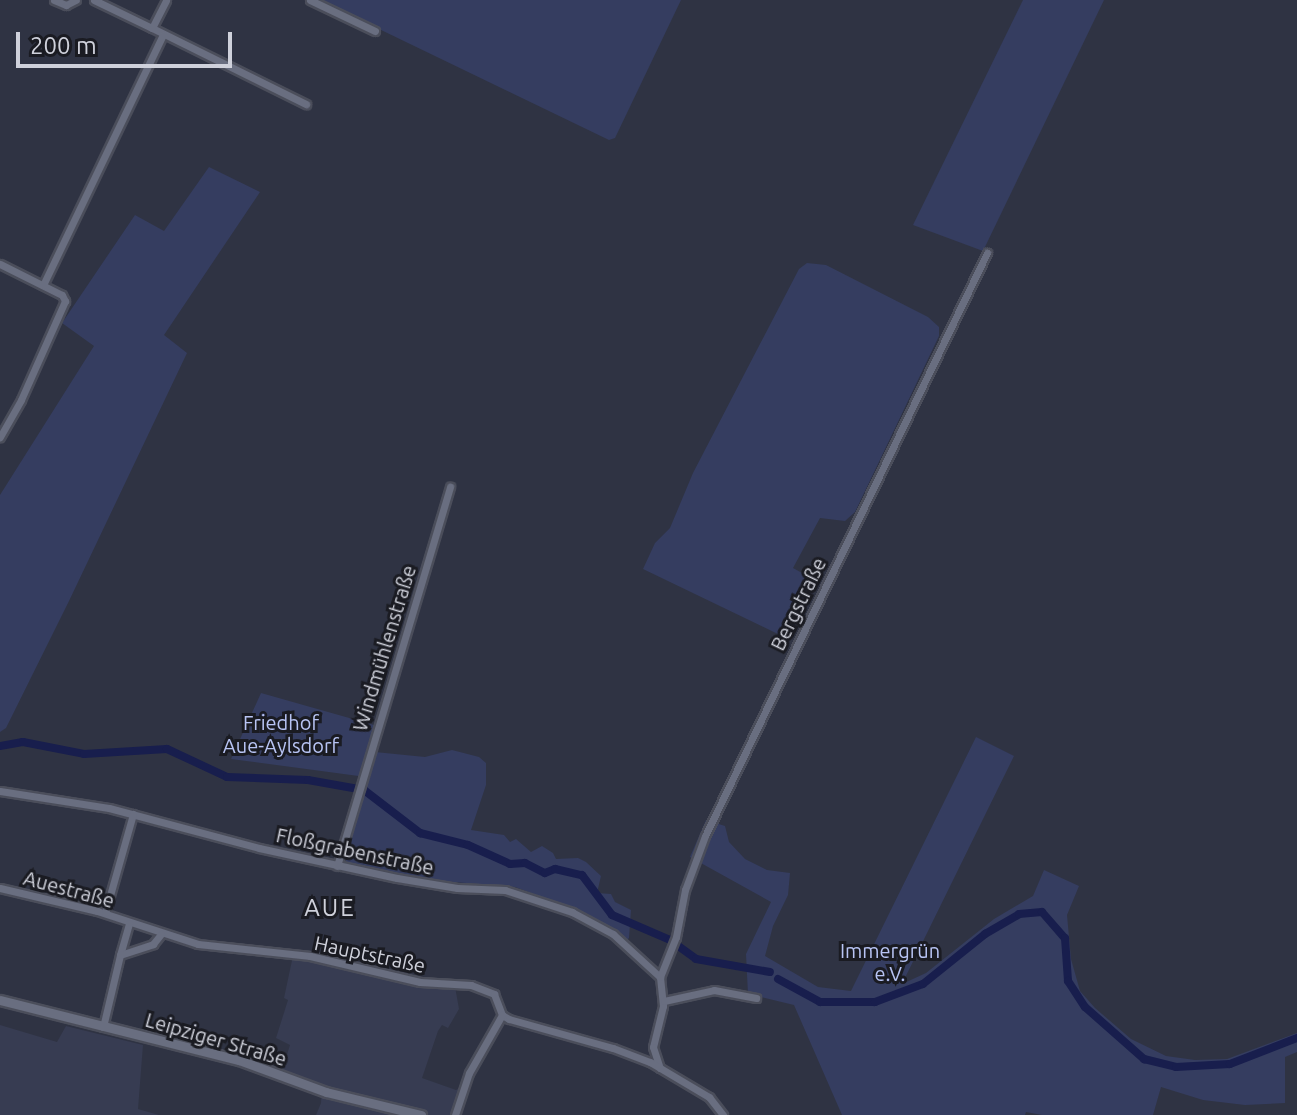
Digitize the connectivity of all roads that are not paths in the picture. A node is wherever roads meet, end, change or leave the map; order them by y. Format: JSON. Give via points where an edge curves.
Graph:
{"nodes":[{"id":1,"x":54,"y":0,"type":"edge"},
{"id":2,"x":76,"y":0,"type":"edge"},
{"id":3,"x":94,"y":0,"type":"edge"},
{"id":4,"x":166,"y":0,"type":"edge"},
{"id":5,"x":310,"y":0,"type":"edge"},
{"id":6,"x":152,"y":28,"type":"junction"},
{"id":7,"x":375,"y":31,"type":"dead end"},
{"id":8,"x":163,"y":34,"type":"junction"},
{"id":9,"x":306,"y":104,"type":"dead end"},
{"id":10,"x":987,"y":253,"type":"dead end"},
{"id":11,"x":0,"y":264,"type":"edge"},
{"id":12,"x":43,"y":285,"type":"junction"},
{"id":13,"x":0,"y":437,"type":"edge"},
{"id":14,"x":450,"y":486,"type":"dead end"},
{"id":15,"x":0,"y":791,"type":"edge"},
{"id":16,"x":133,"y":814,"type":"junction"},
{"id":17,"x":337,"y":866,"type":"junction"},
{"id":18,"x":0,"y":888,"type":"edge"},
{"id":19,"x":105,"y":913,"type":"junction"},
{"id":20,"x":129,"y":923,"type":"junction"},
{"id":21,"x":161,"y":934,"type":"junction"},
{"id":22,"x":120,"y":955,"type":"junction"},
{"id":23,"x":660,"y":977,"type":"junction"},
{"id":24,"x":756,"y":998,"type":"dead end"},
{"id":25,"x":0,"y":1000,"type":"edge"},
{"id":26,"x":664,"y":1001,"type":"junction"},
{"id":27,"x":502,"y":1015,"type":"junction"},
{"id":28,"x":103,"y":1027,"type":"junction"},
{"id":29,"x":653,"y":1047,"type":"junction"},
{"id":30,"x":639,"y":1057,"type":"junction"},
{"id":31,"x":660,"y":1068,"type":"junction"},
{"id":32,"x":421,"y":1115,"type":"edge"},
{"id":33,"x":455,"y":1115,"type":"edge"},
{"id":34,"x":723,"y":1115,"type":"edge"}],
"edges":[{"from":1,"to":2,"type":"street","via":[[66,5]]},
{"from":3,"to":6,"type":"street"},
{"from":4,"to":6,"type":"street"},
{"from":5,"to":7,"type":"street"},
{"from":6,"to":8,"type":"street"},
{"from":8,"to":9,"type":"street"},
{"from":8,"to":12,"type":"street"},
{"from":10,"to":23,"type":"street","name":"Bergstraße","via":[[705,836]]},
{"from":11,"to":12,"type":"street"},
{"from":12,"to":13,"type":"street","via":[[64,298],[64,308]]},
{"from":14,"to":17,"type":"street","name":"Windmühlenstraße"},
{"from":15,"to":16,"type":"street","name":"Floßgrabenstraße"},
{"from":16,"to":17,"type":"street","name":"Floßgrabenstraße"},
{"from":16,"to":19,"type":"street"},
{"from":17,"to":23,"type":"street","name":"Floßgrabenstraße","via":[[524,894],[598,924]]},
{"from":18,"to":19,"type":"street","name":"Auestraße"},
{"from":19,"to":20,"type":"street","name":"Auestraße"},
{"from":20,"to":21,"type":"street","name":"Hauptstraße"},
{"from":20,"to":22,"type":"street"},
{"from":21,"to":22,"type":"street","via":[[153,944]]},
{"from":21,"to":27,"type":"street","name":"Hauptstraße","via":[[204,945],[310,956],[420,982],[463,984],[496,997]]},
{"from":22,"to":28,"type":"street"},
{"from":23,"to":26,"type":"street"},
{"from":24,"to":26,"type":"street","via":[[714,990]]},
{"from":25,"to":28,"type":"street","name":"Leipziger Straße"},
{"from":26,"to":29,"type":"street"},
{"from":27,"to":30,"type":"street"},
{"from":27,"to":33,"type":"street","via":[[469,1073]]},
{"from":28,"to":32,"type":"street","name":"Leipziger Straße"},
{"from":29,"to":30,"type":"street"},
{"from":29,"to":31,"type":"street"},
{"from":30,"to":31,"type":"street"},
{"from":31,"to":34,"type":"street","via":[[709,1097]]}]}
